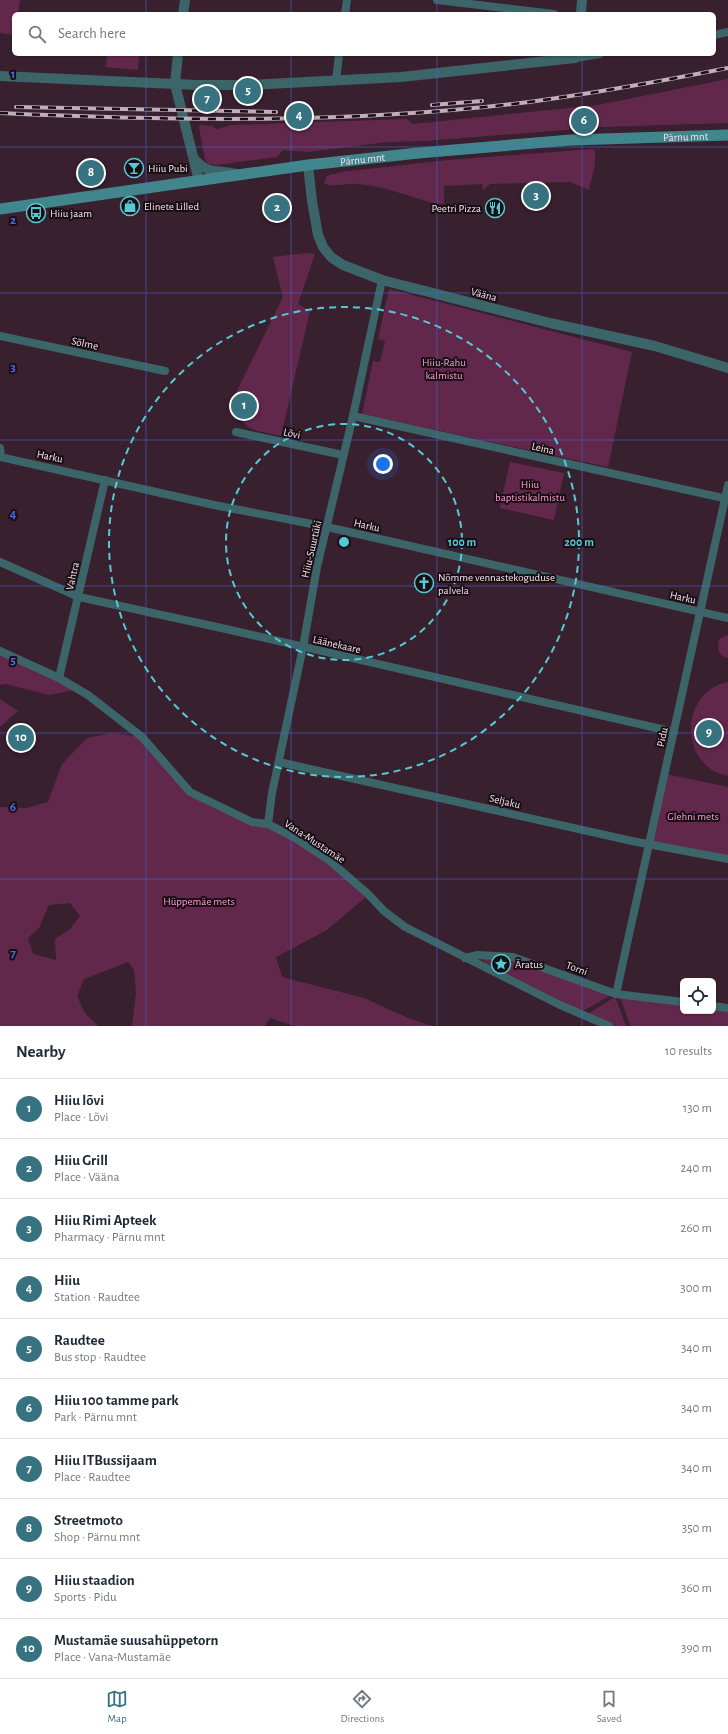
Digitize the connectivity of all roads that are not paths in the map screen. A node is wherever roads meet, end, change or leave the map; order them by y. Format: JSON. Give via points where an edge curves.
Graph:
{"nodes":[{"id":1,"x":185,"y":0,"type":"edge"},
{"id":2,"x":347,"y":0,"type":"edge"},
{"id":3,"x":437,"y":0,"type":"edge"},
{"id":4,"x":582,"y":0,"type":"edge"},
{"id":5,"x":183,"y":12,"type":"edge"},
{"id":6,"x":345,"y":12,"type":"edge"},
{"id":7,"x":537,"y":12,"type":"edge"},
{"id":8,"x":581,"y":12,"type":"edge"},
{"id":9,"x":728,"y":32,"type":"edge"},
{"id":10,"x":716,"y":34,"type":"edge"},
{"id":11,"x":178,"y":56,"type":"edge"},
{"id":12,"x":339,"y":56,"type":"edge"},
{"id":13,"x":576,"y":56,"type":"edge"},
{"id":14,"x":0,"y":76,"type":"edge"},
{"id":15,"x":336,"y":81,"type":"junction"},
{"id":16,"x":175,"y":84,"type":"junction"},
{"id":17,"x":728,"y":135,"type":"edge"},
{"id":18,"x":194,"y":159,"type":"junction"},
{"id":19,"x":308,"y":165,"type":"junction"},
{"id":20,"x":241,"y":175,"type":"junction"},
{"id":21,"x":199,"y":181,"type":"junction"},
{"id":22,"x":0,"y":209,"type":"edge"},
{"id":23,"x":382,"y":280,"type":"junction"},
{"id":24,"x":0,"y":336,"type":"edge"},
{"id":25,"x":728,"y":368,"type":"edge"},
{"id":26,"x":166,"y":372,"type":"dead end"},
{"id":27,"x":353,"y":416,"type":"junction"},
{"id":28,"x":236,"y":432,"type":"dead end"},
{"id":29,"x":0,"y":448,"type":"edge"},
{"id":30,"x":343,"y":455,"type":"junction"},
{"id":31,"x":0,"y":457,"type":"edge"},
{"id":32,"x":106,"y":480,"type":"junction"},
{"id":33,"x":728,"y":485,"type":"edge"},
{"id":34,"x":727,"y":499,"type":"edge"},
{"id":35,"x":327,"y":527,"type":"junction"},
{"id":36,"x":0,"y":562,"type":"edge"},
{"id":37,"x":79,"y":597,"type":"junction"},
{"id":38,"x":700,"y":612,"type":"junction"},
{"id":39,"x":728,"y":618,"type":"edge"},
{"id":40,"x":303,"y":647,"type":"junction"},
{"id":41,"x":0,"y":651,"type":"edge"},
{"id":42,"x":59,"y":678,"type":"junction"},
{"id":43,"x":674,"y":732,"type":"junction"},
{"id":44,"x":279,"y":762,"type":"junction"},
{"id":45,"x":268,"y":824,"type":"junction"},
{"id":46,"x":649,"y":843,"type":"junction"},
{"id":47,"x":728,"y":859,"type":"edge"},
{"id":48,"x":465,"y":958,"type":"junction"},
{"id":49,"x":616,"y":994,"type":"junction"},
{"id":50,"x":680,"y":1002,"type":"edge"},
{"id":51,"x":716,"y":1006,"type":"edge"},
{"id":52,"x":728,"y":1008,"type":"edge"},
{"id":53,"x":609,"y":1026,"type":"edge"}],
"edges":[{"from":1,"to":5,"type":"street"},
{"from":2,"to":6,"type":"street"},
{"from":3,"to":7,"type":"street"},
{"from":4,"to":8,"type":"street"},
{"from":9,"to":10,"type":"street"},
{"from":11,"to":16,"type":"street"},
{"from":12,"to":15,"type":"street"},
{"from":13,"to":15,"type":"street","via":[[464,71]]},
{"from":14,"to":16,"type":"street"},
{"from":15,"to":16,"type":"street","via":[[248,85]]},
{"from":16,"to":18,"type":"street"},
{"from":17,"to":19,"type":"main road","name":"Pärnu mnt","via":[[564,141]]},
{"from":18,"to":20,"type":"street","via":[[206,170]]},
{"from":18,"to":21,"type":"street"},
{"from":19,"to":20,"type":"main road","name":"Pärnu mnt"},
{"from":19,"to":23,"type":"street","name":"Vääna","via":[[316,228],[323,247],[331,258],[343,265]]},
{"from":20,"to":21,"type":"main road","name":"Pärnu mnt"},
{"from":21,"to":22,"type":"main road","name":"Pärnu mnt"},
{"from":23,"to":25,"type":"street","name":"Vääna","via":[[550,323],[656,346]]},
{"from":23,"to":27,"type":"street","name":"Hiiu-Suurtüki"},
{"from":24,"to":26,"type":"street","name":"Sõlme"},
{"from":27,"to":30,"type":"street","name":"Hiiu-Suurtüki"},
{"from":27,"to":34,"type":"street","name":"Leina"},
{"from":28,"to":30,"type":"street","name":"Lõvi"},
{"from":29,"to":31,"type":"street"},
{"from":30,"to":35,"type":"street","name":"Hiiu-Suurtüki"},
{"from":31,"to":32,"type":"street","name":"Harku"},
{"from":32,"to":35,"type":"street","name":"Harku"},
{"from":32,"to":37,"type":"street","name":"Vahtra"},
{"from":33,"to":34,"type":"street","name":"Pidu"},
{"from":34,"to":38,"type":"street","name":"Pidu"},
{"from":35,"to":38,"type":"street","name":"Harku"},
{"from":35,"to":40,"type":"street","name":"Hiiu-Suurtüki"},
{"from":36,"to":37,"type":"street","name":"Läänekaare"},
{"from":37,"to":40,"type":"street","name":"Läänekaare"},
{"from":37,"to":42,"type":"street","name":"Vahtra"},
{"from":38,"to":39,"type":"street","name":"Harku"},
{"from":38,"to":43,"type":"street","name":"Pidu"},
{"from":40,"to":43,"type":"street","name":"Läänekaare"},
{"from":40,"to":44,"type":"street","name":"Hiiu-Suurtüki"},
{"from":41,"to":42,"type":"street","name":"Vana-Mustamäe"},
{"from":42,"to":45,"type":"street","name":"Vana-Mustamäe","via":[[88,695],[142,737],[190,792],[252,822]]},
{"from":43,"to":46,"type":"street","name":"Pidu"},
{"from":44,"to":45,"type":"street","name":"Hiiu-Suurtüki"},
{"from":44,"to":46,"type":"street","name":"Seljaku"},
{"from":45,"to":48,"type":"street","name":"Vana-Mustamäe","via":[[330,861],[400,924]]},
{"from":46,"to":47,"type":"street","name":"Seljaku"},
{"from":46,"to":49,"type":"street","name":"Pidu"},
{"from":48,"to":49,"type":"street","name":"Torni","via":[[478,955],[513,957]]},
{"from":48,"to":53,"type":"street","name":"Vana-Mustamäe","via":[[582,1016]]},
{"from":49,"to":50,"type":"street","name":"Torni"},
{"from":51,"to":52,"type":"street"}]}
